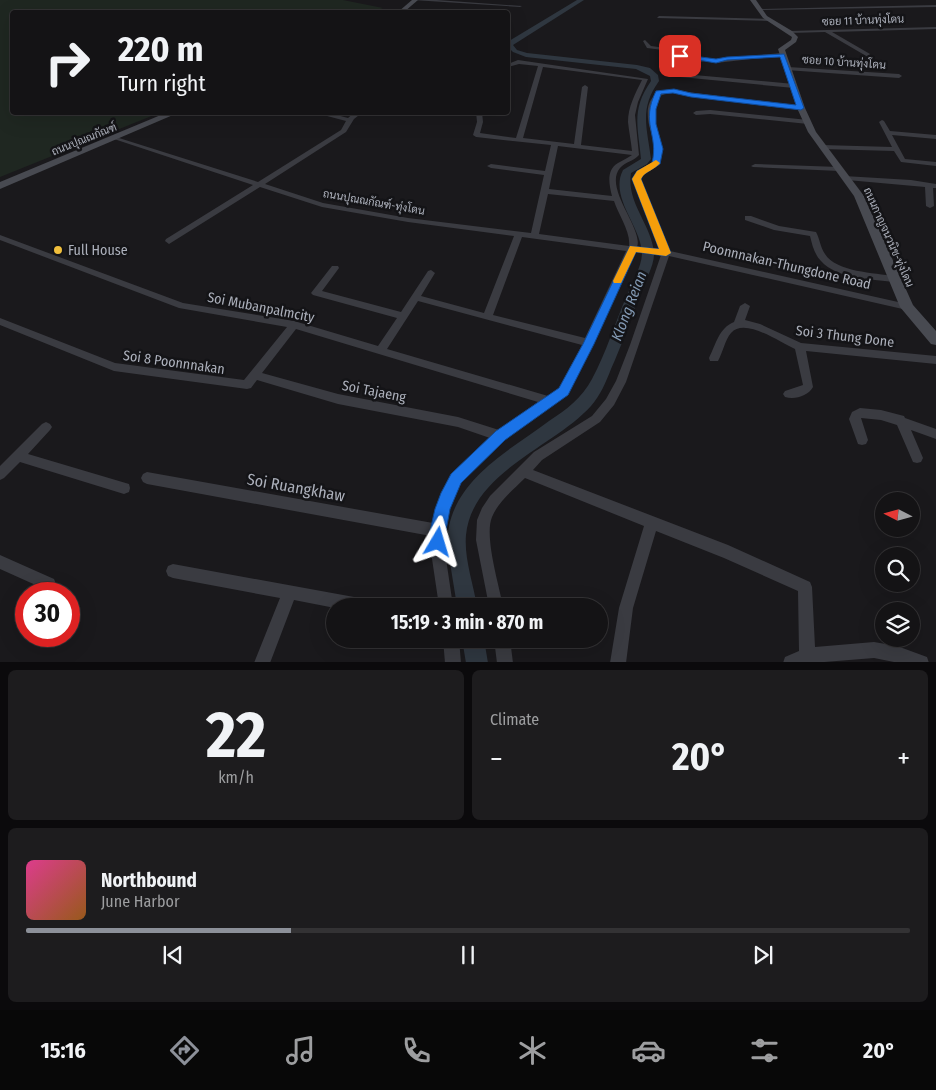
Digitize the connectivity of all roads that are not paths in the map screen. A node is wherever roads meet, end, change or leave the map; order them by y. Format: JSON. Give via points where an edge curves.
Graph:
{"nodes":[{"id":1,"x":415,"y":0,"type":"edge"},
{"id":2,"x":753,"y":0,"type":"edge"},
{"id":3,"x":520,"y":6,"type":"dead end"},
{"id":4,"x":936,"y":6,"type":"edge"},
{"id":5,"x":759,"y":9,"type":"junction"},
{"id":6,"x":403,"y":10,"type":"edge"},
{"id":7,"x":659,"y":17,"type":"dead end"},
{"id":8,"x":769,"y":20,"type":"junction"},
{"id":9,"x":929,"y":28,"type":"junction"},
{"id":10,"x":936,"y":28,"type":"edge"},
{"id":11,"x":826,"y":31,"type":"junction"},
{"id":12,"x":790,"y":32,"type":"junction"},
{"id":13,"x":936,"y":32,"type":"edge"},
{"id":14,"x":645,"y":41,"type":"dead end"},
{"id":15,"x":782,"y":55,"type":"junction"},
{"id":16,"x":868,"y":55,"type":"dead end"},
{"id":17,"x":709,"y":60,"type":"junction"},
{"id":18,"x":541,"y":64,"type":"junction"},
{"id":19,"x":510,"y":65,"type":"edge"},
{"id":20,"x":685,"y":66,"type":"dead end"},
{"id":21,"x":788,"y":69,"type":"junction"},
{"id":22,"x":672,"y":76,"type":"dead end"},
{"id":23,"x":899,"y":76,"type":"dead end"},
{"id":24,"x":794,"y":86,"type":"junction"},
{"id":25,"x":585,"y":87,"type":"dead end"},
{"id":26,"x":801,"y":108,"type":"junction"},
{"id":27,"x":696,"y":113,"type":"dead end"},
{"id":28,"x":168,"y":115,"type":"edge"},
{"id":29,"x":328,"y":115,"type":"edge"},
{"id":30,"x":356,"y":115,"type":"edge"},
{"id":31,"x":479,"y":115,"type":"edge"},
{"id":32,"x":350,"y":120,"type":"junction"},
{"id":33,"x":808,"y":122,"type":"junction"},
{"id":34,"x":882,"y":122,"type":"dead end"},
{"id":35,"x":888,"y":133,"type":"junction"},
{"id":36,"x":117,"y":138,"type":"junction"},
{"id":37,"x":936,"y":138,"type":"edge"},
{"id":38,"x":519,"y":140,"type":"junction"},
{"id":39,"x":555,"y":144,"type":"junction"},
{"id":40,"x":577,"y":146,"type":"junction"},
{"id":41,"x":822,"y":147,"type":"junction"},
{"id":42,"x":897,"y":149,"type":"junction"},
{"id":43,"x":636,"y":153,"type":"junction"},
{"id":44,"x":936,"y":164,"type":"edge"},
{"id":45,"x":491,"y":166,"type":"dead end"},
{"id":46,"x":755,"y":166,"type":"dead end"},
{"id":47,"x":839,"y":169,"type":"junction"},
{"id":48,"x":548,"y":174,"type":"junction"},
{"id":49,"x":846,"y":178,"type":"junction"},
{"id":50,"x":257,"y":185,"type":"junction"},
{"id":51,"x":933,"y":185,"type":"edge"},
{"id":52,"x":0,"y":186,"type":"edge"},
{"id":53,"x":544,"y":191,"type":"junction"},
{"id":54,"x":617,"y":199,"type":"junction"},
{"id":55,"x":930,"y":206,"type":"dead end"},
{"id":56,"x":748,"y":218,"type":"dead end"},
{"id":57,"x":519,"y":235,"type":"junction"},
{"id":58,"x":0,"y":237,"type":"edge"},
{"id":59,"x":534,"y":237,"type":"junction"},
{"id":60,"x":169,"y":241,"type":"dead end"},
{"id":61,"x":635,"y":249,"type":"junction"},
{"id":62,"x":663,"y":253,"type":"junction"},
{"id":63,"x":335,"y":268,"type":"dead end"},
{"id":64,"x":430,"y":273,"type":"dead end"},
{"id":65,"x":894,"y":279,"type":"junction"},
{"id":66,"x":415,"y":296,"type":"junction"},
{"id":67,"x":745,"y":306,"type":"dead end"},
{"id":68,"x":908,"y":306,"type":"junction"},
{"id":69,"x":403,"y":316,"type":"junction"},
{"id":70,"x":487,"y":317,"type":"junction"},
{"id":71,"x":0,"y":321,"type":"edge"},
{"id":72,"x":738,"y":324,"type":"junction"},
{"id":73,"x":294,"y":325,"type":"junction"},
{"id":74,"x":936,"y":340,"type":"edge"},
{"id":75,"x":588,"y":344,"type":"junction"},
{"id":76,"x":800,"y":346,"type":"junction"},
{"id":77,"x":381,"y":350,"type":"junction"},
{"id":78,"x":714,"y":358,"type":"dead end"},
{"id":79,"x":936,"y":360,"type":"edge"},
{"id":80,"x":254,"y":375,"type":"junction"},
{"id":81,"x":789,"y":394,"type":"dead end"},
{"id":82,"x":549,"y":401,"type":"junction"},
{"id":83,"x":900,"y":419,"type":"junction"},
{"id":84,"x":46,"y":427,"type":"dead end"},
{"id":85,"x":936,"y":434,"type":"edge"},
{"id":86,"x":500,"y":436,"type":"junction"},
{"id":87,"x":862,"y":440,"type":"dead end"},
{"id":88,"x":18,"y":456,"type":"junction"},
{"id":89,"x":917,"y":458,"type":"dead end"},
{"id":90,"x":523,"y":472,"type":"junction"},
{"id":91,"x":0,"y":474,"type":"edge"},
{"id":92,"x":147,"y":478,"type":"dead end"},
{"id":93,"x":124,"y":488,"type":"dead end"},
{"id":94,"x":652,"y":523,"type":"junction"},
{"id":95,"x":438,"y":531,"type":"junction"},
{"id":96,"x":0,"y":562,"type":"edge"},
{"id":97,"x":173,"y":571,"type":"dead end"},
{"id":98,"x":45,"y":582,"type":"edge"},
{"id":99,"x":289,"y":593,"type":"junction"},
{"id":100,"x":445,"y":598,"type":"edge"},
{"id":101,"x":494,"y":598,"type":"edge"},
{"id":102,"x":326,"y":599,"type":"edge"},
{"id":103,"x":452,"y":648,"type":"edge"},
{"id":104,"x":503,"y":648,"type":"edge"},
{"id":105,"x":807,"y":655,"type":"junction"},
{"id":106,"x":262,"y":662,"type":"edge"},
{"id":107,"x":453,"y":662,"type":"edge"},
{"id":108,"x":505,"y":662,"type":"edge"},
{"id":109,"x":618,"y":662,"type":"edge"},
{"id":110,"x":791,"y":662,"type":"edge"},
{"id":111,"x":921,"y":662,"type":"edge"}],
"edges":[{"from":1,"to":3,"type":"street"},
{"from":1,"to":6,"type":"street"},
{"from":2,"to":5,"type":"street"},
{"from":4,"to":5,"type":"street"},
{"from":5,"to":8,"type":"street"},
{"from":7,"to":8,"type":"street"},
{"from":8,"to":12,"type":"street"},
{"from":9,"to":10,"type":"street","name":"ซอย 11 บ้านทุ่งโดน"},
{"from":9,"to":11,"type":"street","name":"ซอย 11 บ้านทุ่งโดน"},
{"from":9,"to":13,"type":"street"},
{"from":11,"to":12,"type":"street","name":"ซอย 11 บ้านทุ่งโดน"},
{"from":11,"to":16,"type":"street"},
{"from":12,"to":15,"type":"street","via":[[796,39],[781,48]]},
{"from":14,"to":17,"type":"street","via":[[649,47]]},
{"from":15,"to":17,"type":"street"},
{"from":15,"to":21,"type":"street","name":"ถนนกาญจนวนิช-ทุ่งโดน"},
{"from":17,"to":20,"type":"street"},
{"from":18,"to":19,"type":"street","via":[[518,62]]},
{"from":18,"to":38,"type":"street"},
{"from":18,"to":43,"type":"street","via":[[644,78],[632,111]]},
{"from":21,"to":23,"type":"street","name":"ซอย 10 บ้านทุ่งโดน"},
{"from":21,"to":24,"type":"street","name":"ถนนกาญจนวนิช-ทุ่งโดน"},
{"from":22,"to":24,"type":"street"},
{"from":24,"to":26,"type":"street","name":"ถนนกาญจนวนิช-ทุ่งโดน"},
{"from":25,"to":40,"type":"street"},
{"from":26,"to":33,"type":"street","name":"ถนนกาญจนวนิช-ทุ่งโดน"},
{"from":26,"to":62,"type":"street","via":[[674,91],[659,92],[652,109],[652,124],[659,149],[656,164],[636,179]]},
{"from":27,"to":33,"type":"street"},
{"from":28,"to":36,"type":"street","name":"ถนนปุณณกัณฑ์"},
{"from":29,"to":32,"type":"street"},
{"from":30,"to":32,"type":"street"},
{"from":31,"to":38,"type":"street","via":[[476,135]]},
{"from":32,"to":50,"type":"street","via":[[344,131]]},
{"from":33,"to":41,"type":"street","name":"ถนนกาญจนวนิช-ทุ่งโดน"},
{"from":34,"to":35,"type":"street"},
{"from":35,"to":37,"type":"street"},
{"from":35,"to":42,"type":"street"},
{"from":36,"to":50,"type":"street","name":"ถนนปุณณกัณฑ์-ทุ่งโดน"},
{"from":36,"to":52,"type":"street","name":"ถนนปุณณกัณฑ์"},
{"from":38,"to":39,"type":"street"},
{"from":39,"to":40,"type":"street"},
{"from":39,"to":48,"type":"street"},
{"from":40,"to":43,"type":"street"},
{"from":41,"to":42,"type":"street"},
{"from":41,"to":47,"type":"street","name":"ถนนกาญจนวนิช-ทุ่งโดน"},
{"from":42,"to":44,"type":"street","via":[[903,161]]},
{"from":43,"to":54,"type":"street","via":[[614,172]]},
{"from":45,"to":48,"type":"street"},
{"from":46,"to":47,"type":"street"},
{"from":47,"to":49,"type":"street","name":"ถนนกาญจนวนิช-ทุ่งโดน"},
{"from":48,"to":53,"type":"street"},
{"from":49,"to":51,"type":"street"},
{"from":49,"to":65,"type":"street","name":"ถนนกาญจนวนิช-ทุ่งโดน","via":[[863,203]]},
{"from":50,"to":57,"type":"street","name":"ถนนปุณณกัณฑ์-ทุ่งโดน","via":[[322,205]]},
{"from":50,"to":60,"type":"street"},
{"from":51,"to":55,"type":"street"},
{"from":53,"to":54,"type":"street"},
{"from":53,"to":59,"type":"street"},
{"from":54,"to":61,"type":"street"},
{"from":56,"to":65,"type":"street","via":[[771,227],[813,234],[821,255],[832,265]]},
{"from":57,"to":59,"type":"street","name":"ถนนปุณณกัณฑ์-ทุ่งโดน"},
{"from":57,"to":70,"type":"street"},
{"from":58,"to":73,"type":"street","name":"Soi Mubanpalmcity","via":[[182,306]]},
{"from":59,"to":61,"type":"street","name":"ถนนปุณณกัณฑ์-ทุ่งโดน"},
{"from":61,"to":62,"type":"street","name":"Poonnnakan-Thungdone Road"},
{"from":61,"to":75,"type":"street"},
{"from":62,"to":68,"type":"street","name":"Poonnnakan-Thungdone Road"},
{"from":62,"to":90,"type":"street","via":[[635,345],[610,402],[596,419],[547,450]]},
{"from":63,"to":69,"type":"street","via":[[316,293]]},
{"from":64,"to":66,"type":"street"},
{"from":65,"to":68,"type":"street","name":"ถนนกาญจนวนิช-ทุ่งโดน"},
{"from":66,"to":69,"type":"street"},
{"from":66,"to":70,"type":"street"},
{"from":67,"to":72,"type":"street"},
{"from":68,"to":74,"type":"street","name":"ถนนกาญจนวนิช-ทุ่งโดน"},
{"from":69,"to":77,"type":"street"},
{"from":70,"to":75,"type":"street"},
{"from":71,"to":80,"type":"street","name":"Soi 8 Poonnnakan","via":[[114,367],[247,385]]},
{"from":72,"to":76,"type":"street","name":"Soi 3 Thung Done","via":[[764,329]]},
{"from":72,"to":78,"type":"street","via":[[729,330]]},
{"from":73,"to":77,"type":"street","name":"Soi Mubanpalmcity"},
{"from":73,"to":80,"type":"street"},
{"from":75,"to":82,"type":"street","via":[[563,391]]},
{"from":76,"to":79,"type":"street","name":"Soi 3 Thung Done"},
{"from":76,"to":81,"type":"street","via":[[808,387]]},
{"from":77,"to":82,"type":"street","name":"Soi Mubanpalmcity"},
{"from":80,"to":86,"type":"street","name":"Soi Tajaeng","via":[[338,400],[458,422]]},
{"from":82,"to":86,"type":"street"},
{"from":83,"to":85,"type":"street"},
{"from":83,"to":87,"type":"street","via":[[872,413],[856,415]]},
{"from":83,"to":89,"type":"street"},
{"from":84,"to":88,"type":"street"},
{"from":86,"to":95,"type":"street","via":[[452,485]]},
{"from":88,"to":91,"type":"street"},
{"from":88,"to":93,"type":"street"},
{"from":90,"to":94,"type":"street"},
{"from":90,"to":101,"type":"street","via":[[495,500],[484,520],[483,540]]},
{"from":92,"to":95,"type":"street","name":"Soi Ruangkhaw"},
{"from":94,"to":105,"type":"street","via":[[728,552],[805,587]]},
{"from":94,"to":109,"type":"street","via":[[626,608]]},
{"from":95,"to":100,"type":"street"},
{"from":96,"to":98,"type":"street"},
{"from":97,"to":99,"type":"street"},
{"from":99,"to":102,"type":"street"},
{"from":99,"to":106,"type":"street"},
{"from":103,"to":107,"type":"street"},
{"from":104,"to":108,"type":"street"},
{"from":105,"to":110,"type":"street"},
{"from":105,"to":111,"type":"street","via":[[874,650]]}]}
